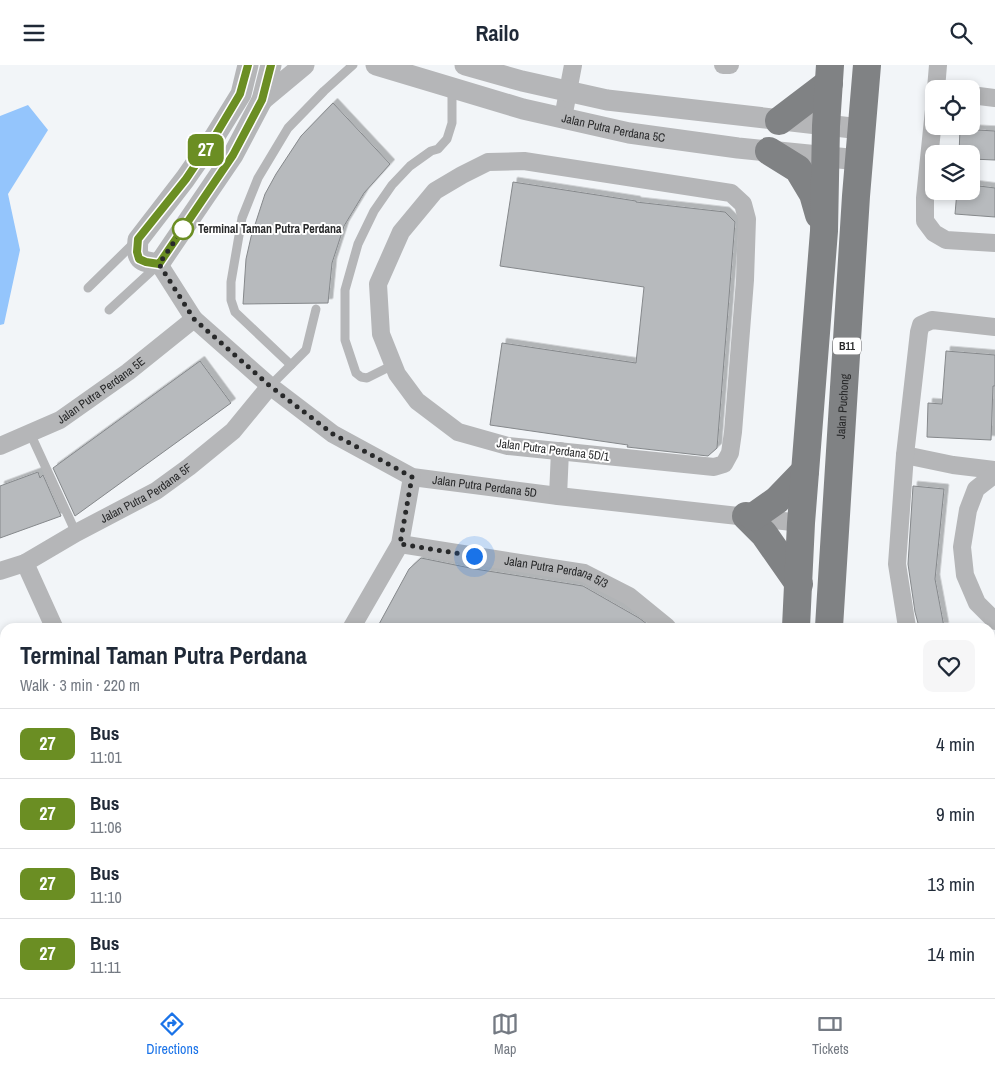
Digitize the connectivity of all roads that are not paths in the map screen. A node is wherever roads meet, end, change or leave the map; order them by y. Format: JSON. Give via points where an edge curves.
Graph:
{"nodes":[{"id":1,"x":248,"y":65,"type":"edge"},
{"id":2,"x":271,"y":65,"type":"edge"},
{"id":3,"x":304,"y":65,"type":"edge"},
{"id":4,"x":353,"y":65,"type":"edge"},
{"id":5,"x":376,"y":65,"type":"edge"},
{"id":6,"x":465,"y":65,"type":"edge"},
{"id":7,"x":573,"y":65,"type":"edge"},
{"id":8,"x":723,"y":65,"type":"edge"},
{"id":9,"x":730,"y":65,"type":"edge"},
{"id":10,"x":867,"y":65,"type":"edge"},
{"id":11,"x":938,"y":65,"type":"edge"},
{"id":12,"x":830,"y":74,"type":"edge"},
{"id":13,"x":937,"y":80,"type":"edge"},
{"id":14,"x":452,"y":87,"type":"junction"},
{"id":15,"x":568,"y":91,"type":"junction"},
{"id":16,"x":980,"y":96,"type":"edge"},
{"id":17,"x":995,"y":98,"type":"edge"},
{"id":18,"x":262,"y":100,"type":"junction"},
{"id":19,"x":563,"y":118,"type":"junction"},
{"id":20,"x":778,"y":121,"type":"junction"},
{"id":21,"x":826,"y":126,"type":"junction"},
{"id":22,"x":861,"y":129,"type":"junction"},
{"id":23,"x":932,"y":135,"type":"edge"},
{"id":24,"x":769,"y":151,"type":"junction"},
{"id":25,"x":826,"y":157,"type":"junction"},
{"id":26,"x":859,"y":160,"type":"junction"},
{"id":27,"x":824,"y":231,"type":"junction"},
{"id":28,"x":138,"y":239,"type":"junction"},
{"id":29,"x":995,"y":243,"type":"edge"},
{"id":30,"x":159,"y":264,"type":"junction"},
{"id":31,"x":88,"y":288,"type":"dead end"},
{"id":32,"x":316,"y":309,"type":"dead end"},
{"id":33,"x":109,"y":310,"type":"dead end"},
{"id":34,"x":194,"y":319,"type":"junction"},
{"id":35,"x":995,"y":327,"type":"edge"},
{"id":36,"x":291,"y":365,"type":"junction"},
{"id":37,"x":393,"y":365,"type":"junction"},
{"id":38,"x":270,"y":386,"type":"junction"},
{"id":39,"x":842,"y":431,"type":"junction"},
{"id":40,"x":30,"y":433,"type":"junction"},
{"id":41,"x":0,"y":445,"type":"edge"},
{"id":42,"x":560,"y":451,"type":"junction"},
{"id":43,"x":905,"y":455,"type":"junction"},
{"id":44,"x":805,"y":471,"type":"junction"},
{"id":45,"x":995,"y":472,"type":"edge"},
{"id":46,"x":412,"y":477,"type":"junction"},
{"id":47,"x":558,"y":496,"type":"junction"},
{"id":48,"x":750,"y":517,"type":"junction"},
{"id":49,"x":801,"y":523,"type":"junction"},
{"id":50,"x":76,"y":533,"type":"junction"},
{"id":51,"x":400,"y":544,"type":"junction"},
{"id":52,"x":25,"y":563,"type":"junction"},
{"id":53,"x":0,"y":571,"type":"edge"},
{"id":54,"x":799,"y":584,"type":"junction"},
{"id":55,"x":992,"y":622,"type":"edge"},
{"id":56,"x":52,"y":623,"type":"edge"},
{"id":57,"x":354,"y":623,"type":"edge"},
{"id":58,"x":662,"y":623,"type":"edge"},
{"id":59,"x":796,"y":623,"type":"edge"},
{"id":60,"x":829,"y":623,"type":"edge"},
{"id":61,"x":907,"y":623,"type":"edge"}],
"edges":[{"from":1,"to":28,"type":"street","via":[[240,94],[215,136],[186,179]]},
{"from":2,"to":18,"type":"street"},
{"from":3,"to":18,"type":"street"},
{"from":4,"to":36,"type":"lane","via":[[288,128],[258,178],[242,217],[231,281],[231,301],[235,312]]},
{"from":5,"to":14,"type":"street","name":"Jalan Putra Perdana 5C"},
{"from":6,"to":15,"type":"street"},
{"from":7,"to":15,"type":"street"},
{"from":8,"to":9,"type":"street"},
{"from":10,"to":22,"type":"main road","name":"Jalan Puchong","number":"B11"},
{"from":11,"to":13,"type":"street"},
{"from":12,"to":20,"type":"main road"},
{"from":12,"to":21,"type":"main road","number":"B11"},
{"from":14,"to":19,"type":"street","name":"Jalan Putra Perdana 5C"},
{"from":14,"to":37,"type":"lane","via":[[452,123],[447,139],[438,149],[410,166],[374,211],[358,244],[344,290],[345,340],[356,373],[366,378]]},
{"from":15,"to":19,"type":"street"},
{"from":15,"to":20,"type":"street","via":[[607,100]]},
{"from":16,"to":17,"type":"street"},
{"from":18,"to":30,"type":"street","via":[[233,155]]},
{"from":19,"to":24,"type":"street","name":"Jalan Putra Perdana 5C","via":[[629,133]]},
{"from":20,"to":21,"type":"street"},
{"from":21,"to":22,"type":"street"},
{"from":21,"to":25,"type":"main road","number":"B11"},
{"from":22,"to":26,"type":"main road","name":"Jalan Puchong","number":"B11"},
{"from":23,"to":29,"type":"street","via":[[925,221],[934,233],[946,240]]},
{"from":24,"to":25,"type":"street","name":"Jalan Putra Perdana 5C"},
{"from":24,"to":27,"type":"main road","via":[[798,169],[813,194]]},
{"from":25,"to":26,"type":"street","name":"Jalan Putra Perdana 5C"},
{"from":25,"to":27,"type":"main road","number":"B11"},
{"from":26,"to":39,"type":"main road","name":"Jalan Puchong","number":"B11"},
{"from":27,"to":44,"type":"main road","number":"B11"},
{"from":28,"to":30,"type":"street","via":[[139,259]]},
{"from":28,"to":31,"type":"lane"},
{"from":30,"to":33,"type":"lane"},
{"from":30,"to":34,"type":"street","name":"Jalan Putra Perdana 5D"},
{"from":32,"to":36,"type":"lane","via":[[306,350]]},
{"from":34,"to":38,"type":"street","name":"Jalan Putra Perdana 5D"},
{"from":34,"to":40,"type":"street","name":"Jalan Putra Perdana 5E","via":[[128,372],[60,420]]},
{"from":35,"to":43,"type":"street","via":[[932,320],[921,325]]},
{"from":36,"to":38,"type":"lane"},
{"from":37,"to":42,"type":"street","name":"Jalan Putra Perdana 5D/1","via":[[416,401],[458,432],[508,446]]},
{"from":37,"to":42,"type":"street","name":"Jalan Putra Perdana 5D/1","via":[[381,334],[378,284],[401,232],[435,191],[462,175],[488,162],[524,161],[731,193],[743,204],[747,219],[733,431],[730,453],[724,464],[714,467]]},
{"from":38,"to":46,"type":"street","name":"Jalan Putra Perdana 5D","via":[[333,434]]},
{"from":38,"to":50,"type":"street","name":"Jalan Putra Perdana 5F","via":[[233,431],[189,467],[156,491]]},
{"from":39,"to":49,"type":"main road","via":[[833,446],[825,507],[821,514]]},
{"from":39,"to":60,"type":"main road","name":"Jalan Puchong","number":"B11"},
{"from":40,"to":41,"type":"street","name":"Jalan Putra Perdana 5E"},
{"from":40,"to":50,"type":"lane"},
{"from":42,"to":47,"type":"street"},
{"from":43,"to":45,"type":"street"},
{"from":43,"to":61,"type":"street","via":[[897,564]]},
{"from":44,"to":48,"type":"main road","via":[[777,500]]},
{"from":44,"to":49,"type":"main road","number":"B11"},
{"from":45,"to":55,"type":"street","via":[[976,489],[968,510],[962,547],[965,575],[977,603]]},
{"from":46,"to":47,"type":"street","name":"Jalan Putra Perdana 5D"},
{"from":46,"to":51,"type":"street"},
{"from":47,"to":48,"type":"street","name":"Jalan Putra Perdana 5D"},
{"from":48,"to":49,"type":"street","name":"Jalan Putra Perdana 5D"},
{"from":48,"to":54,"type":"main road"},
{"from":49,"to":54,"type":"main road","number":"B11"},
{"from":49,"to":60,"type":"main road","via":[[818,538],[825,551],[825,604]]},
{"from":50,"to":52,"type":"street","name":"Jalan Putra Perdana 5F"},
{"from":51,"to":57,"type":"street"},
{"from":51,"to":58,"type":"street","name":"Jalan Putra Perdana 5/3","via":[[584,573],[629,596]]},
{"from":52,"to":53,"type":"street","name":"Jalan Putra Perdana 5F"},
{"from":52,"to":56,"type":"street"},
{"from":54,"to":59,"type":"main road","number":"B11"}]}
